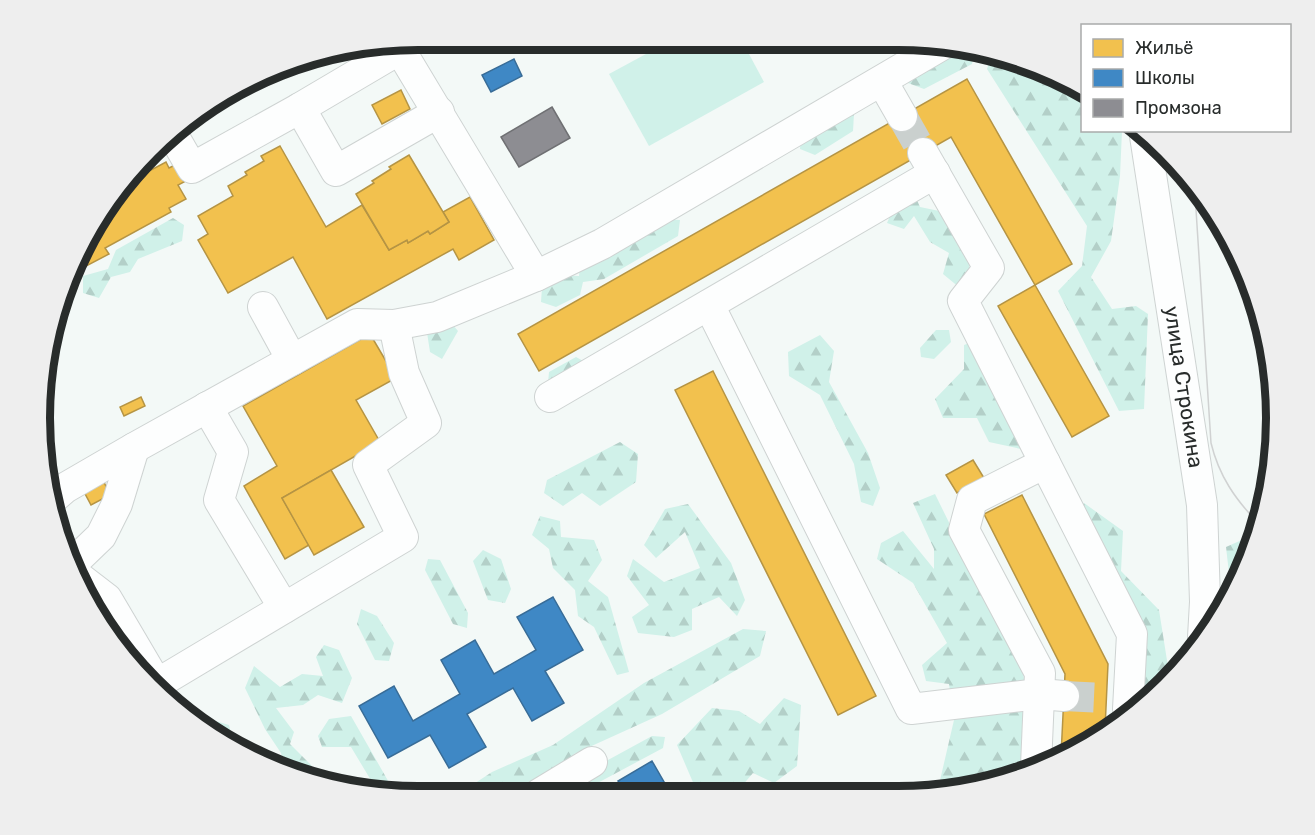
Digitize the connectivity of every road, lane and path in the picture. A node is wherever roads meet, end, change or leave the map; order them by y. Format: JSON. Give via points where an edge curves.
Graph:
{"nodes":[{"id":1,"x":391,"y":50,"type":"edge"},
{"id":2,"x":400,"y":50,"type":"edge"},
{"id":3,"x":932,"y":51,"type":"edge"},
{"id":4,"x":882,"y":81,"type":"junction"},
{"id":5,"x":300,"y":108,"type":"junction"},
{"id":6,"x":439,"y":112,"type":"junction"},
{"id":7,"x":902,"y":116,"type":"tunnel mouth"},
{"id":8,"x":176,"y":140,"type":"edge"},
{"id":9,"x":1148,"y":148,"type":"edge"},
{"id":10,"x":536,"y":276,"type":"junction"},
{"id":11,"x":709,"y":305,"type":"junction"},
{"id":12,"x":263,"y":307,"type":"dead end"},
{"id":13,"x":394,"y":325,"type":"junction"},
{"id":14,"x":292,"y":360,"type":"junction"},
{"id":15,"x":550,"y":397,"type":"dead end"},
{"id":16,"x":207,"y":407,"type":"junction"},
{"id":17,"x":134,"y":448,"type":"junction"},
{"id":18,"x":1045,"y":463,"type":"junction"},
{"id":19,"x":58,"y":494,"type":"edge"},
{"id":20,"x":78,"y":558,"type":"edge"},
{"id":21,"x":90,"y":586,"type":"edge"},
{"id":22,"x":284,"y":608,"type":"junction"},
{"id":23,"x":1204,"y":620,"type":"edge"},
{"id":24,"x":147,"y":666,"type":"edge"},
{"id":25,"x":163,"y":683,"type":"edge"},
{"id":26,"x":1052,"y":694,"type":"junction"},
{"id":27,"x":1121,"y":702,"type":"edge"},
{"id":28,"x":1038,"y":757,"type":"edge"},
{"id":29,"x":592,"y":762,"type":"dead end"},
{"id":30,"x":552,"y":786,"type":"edge"}],
"edges":[{"from":1,"to":5,"type":"street"},
{"from":2,"to":6,"type":"street"},
{"from":3,"to":4,"type":"street"},
{"from":4,"to":7,"type":"street"},
{"from":4,"to":10,"type":"street","via":[[602,244]]},
{"from":5,"to":6,"type":"street","via":[[336,171]]},
{"from":5,"to":8,"type":"street","via":[[192,168]]},
{"from":6,"to":10,"type":"street"},
{"from":9,"to":23,"type":"street","name":"улица Строкина","via":[[1202,505]]},
{"from":10,"to":13,"type":"street","via":[[437,318]]},
{"from":11,"to":15,"type":"street"},
{"from":11,"to":18,"type":"street","via":[[929,163],[989,268],[963,301]]},
{"from":11,"to":26,"type":"street","via":[[911,709]]},
{"from":12,"to":14,"type":"street"},
{"from":13,"to":14,"type":"street","via":[[357,324]]},
{"from":13,"to":22,"type":"street","via":[[404,373],[426,423],[368,465],[403,537]]},
{"from":14,"to":16,"type":"street"},
{"from":16,"to":17,"type":"street"},
{"from":16,"to":22,"type":"street","via":[[233,452],[219,500]]},
{"from":17,"to":19,"type":"street"},
{"from":17,"to":20,"type":"street","via":[[117,504],[101,536]]},
{"from":18,"to":26,"type":"street","via":[[972,500],[964,530]]},
{"from":18,"to":27,"type":"street","via":[[1132,634]]},
{"from":21,"to":24,"type":"street","via":[[107,598]]},
{"from":22,"to":25,"type":"street"},
{"from":26,"to":28,"type":"street"},
{"from":29,"to":30,"type":"street"}]}
